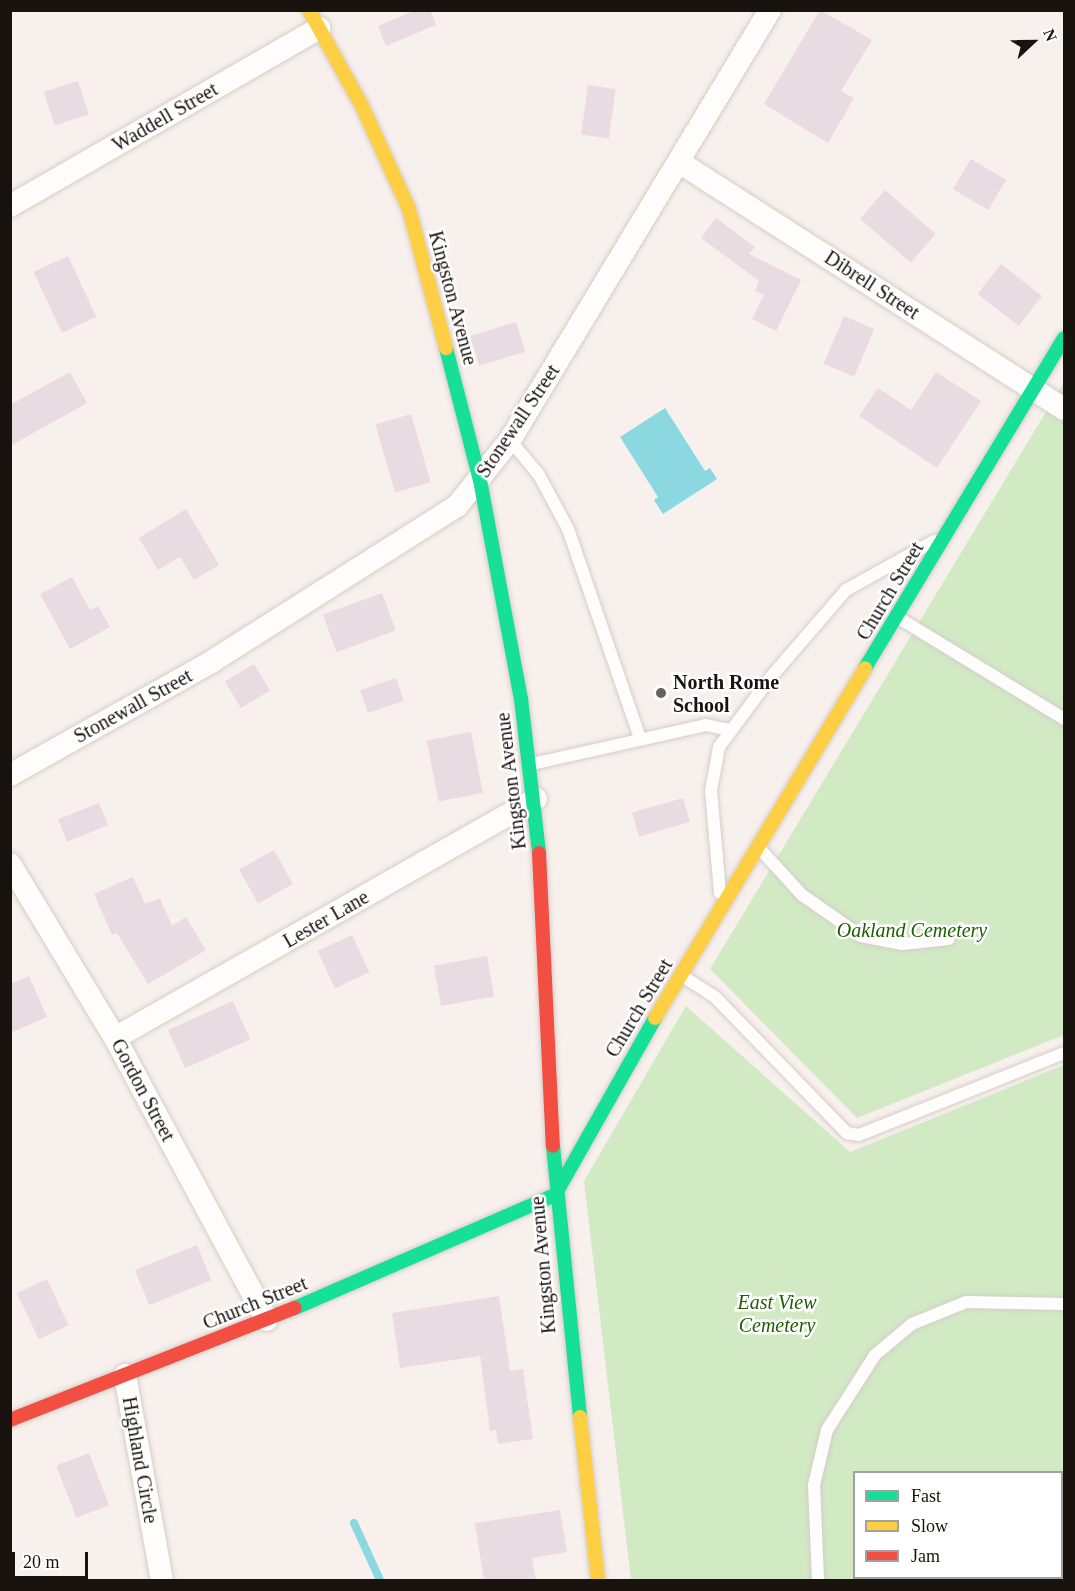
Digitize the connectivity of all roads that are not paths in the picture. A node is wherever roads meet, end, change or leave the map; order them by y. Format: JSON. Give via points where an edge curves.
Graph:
{"nodes":[{"id":1,"x":770,"y":10,"type":"edge"},
{"id":2,"x":314,"y":19,"type":"edge"},
{"id":3,"x":679,"y":162,"type":"junction"},
{"id":4,"x":10,"y":206,"type":"edge"},
{"id":5,"x":1065,"y":338,"type":"edge"},
{"id":6,"x":1034,"y":389,"type":"junction"},
{"id":7,"x":1065,"y":409,"type":"edge"},
{"id":8,"x":510,"y":440,"type":"junction"},
{"id":9,"x":480,"y":480,"type":"junction"},
{"id":10,"x":946,"y":536,"type":"junction"},
{"id":11,"x":897,"y":617,"type":"junction"},
{"id":12,"x":1065,"y":719,"type":"edge"},
{"id":13,"x":730,"y":730,"type":"junction"},
{"id":14,"x":640,"y":738,"type":"junction"},
{"id":15,"x":531,"y":764,"type":"junction"},
{"id":16,"x":10,"y":774,"type":"edge"},
{"id":17,"x":536,"y":799,"type":"junction"},
{"id":18,"x":758,"y":847,"type":"junction"},
{"id":19,"x":10,"y":864,"type":"edge"},
{"id":20,"x":720,"y":910,"type":"junction"},
{"id":21,"x":949,"y":939,"type":"dead end"},
{"id":22,"x":681,"y":975,"type":"junction"},
{"id":23,"x":115,"y":1038,"type":"junction"},
{"id":24,"x":1065,"y":1053,"type":"edge"},
{"id":25,"x":555,"y":1195,"type":"junction"},
{"id":26,"x":1065,"y":1305,"type":"edge"},
{"id":27,"x":267,"y":1320,"type":"junction"},
{"id":28,"x":124,"y":1375,"type":"junction"},
{"id":29,"x":10,"y":1420,"type":"edge"},
{"id":30,"x":162,"y":1581,"type":"edge"},
{"id":31,"x":598,"y":1581,"type":"edge"},
{"id":32,"x":818,"y":1581,"type":"edge"}],
"edges":[{"from":1,"to":3,"type":"street","name":"Stonewall Street"},
{"from":2,"to":4,"type":"street","name":"Waddell Street"},
{"from":2,"to":9,"type":"street","name":"Kingston Avenue","via":[[388,158],[409,209]]},
{"from":3,"to":6,"type":"street","name":"Dibrell Street"},
{"from":3,"to":8,"type":"street","name":"Stonewall Street"},
{"from":5,"to":6,"type":"street","name":"Church Street"},
{"from":6,"to":7,"type":"street","name":"Dibrell Street"},
{"from":6,"to":10,"type":"street","name":"Church Street"},
{"from":8,"to":9,"type":"street","name":"Stonewall Street"},
{"from":8,"to":14,"type":"lane","via":[[539,475],[568,529]]},
{"from":9,"to":15,"type":"street","name":"Kingston Avenue"},
{"from":9,"to":16,"type":"street","name":"Stonewall Street","via":[[457,506],[211,662]]},
{"from":10,"to":11,"type":"street","name":"Church Street"},
{"from":10,"to":13,"type":"lane","via":[[846,590]]},
{"from":11,"to":12,"type":"lane"},
{"from":11,"to":18,"type":"street","name":"Church Street"},
{"from":13,"to":14,"type":"lane","via":[[706,725]]},
{"from":13,"to":20,"type":"lane","via":[[719,747],[711,791]]},
{"from":14,"to":15,"type":"lane"},
{"from":15,"to":17,"type":"street","name":"Kingston Avenue"},
{"from":17,"to":23,"type":"street","name":"Lester Lane"},
{"from":17,"to":25,"type":"street","name":"Kingston Avenue"},
{"from":18,"to":20,"type":"street","name":"Church Street"},
{"from":18,"to":21,"type":"lane","via":[[802,895],[861,936],[902,944]]},
{"from":19,"to":23,"type":"street","name":"Gordon Street"},
{"from":20,"to":22,"type":"street","name":"Church Street"},
{"from":22,"to":24,"type":"lane","via":[[715,997],[847,1133],[859,1135],[874,1130]]},
{"from":22,"to":25,"type":"street","name":"Church Street","via":[[590,1126]]},
{"from":23,"to":27,"type":"street","name":"Gordon Street"},
{"from":25,"to":27,"type":"street","name":"Church Street"},
{"from":25,"to":31,"type":"street","name":"Kingston Avenue"},
{"from":26,"to":32,"type":"lane","via":[[966,1302],[912,1324],[874,1355],[827,1430],[814,1485]]},
{"from":27,"to":28,"type":"street","name":"Church Street"},
{"from":28,"to":29,"type":"street","name":"Church Street"},
{"from":28,"to":30,"type":"street","name":"Highland Circle"}]}
